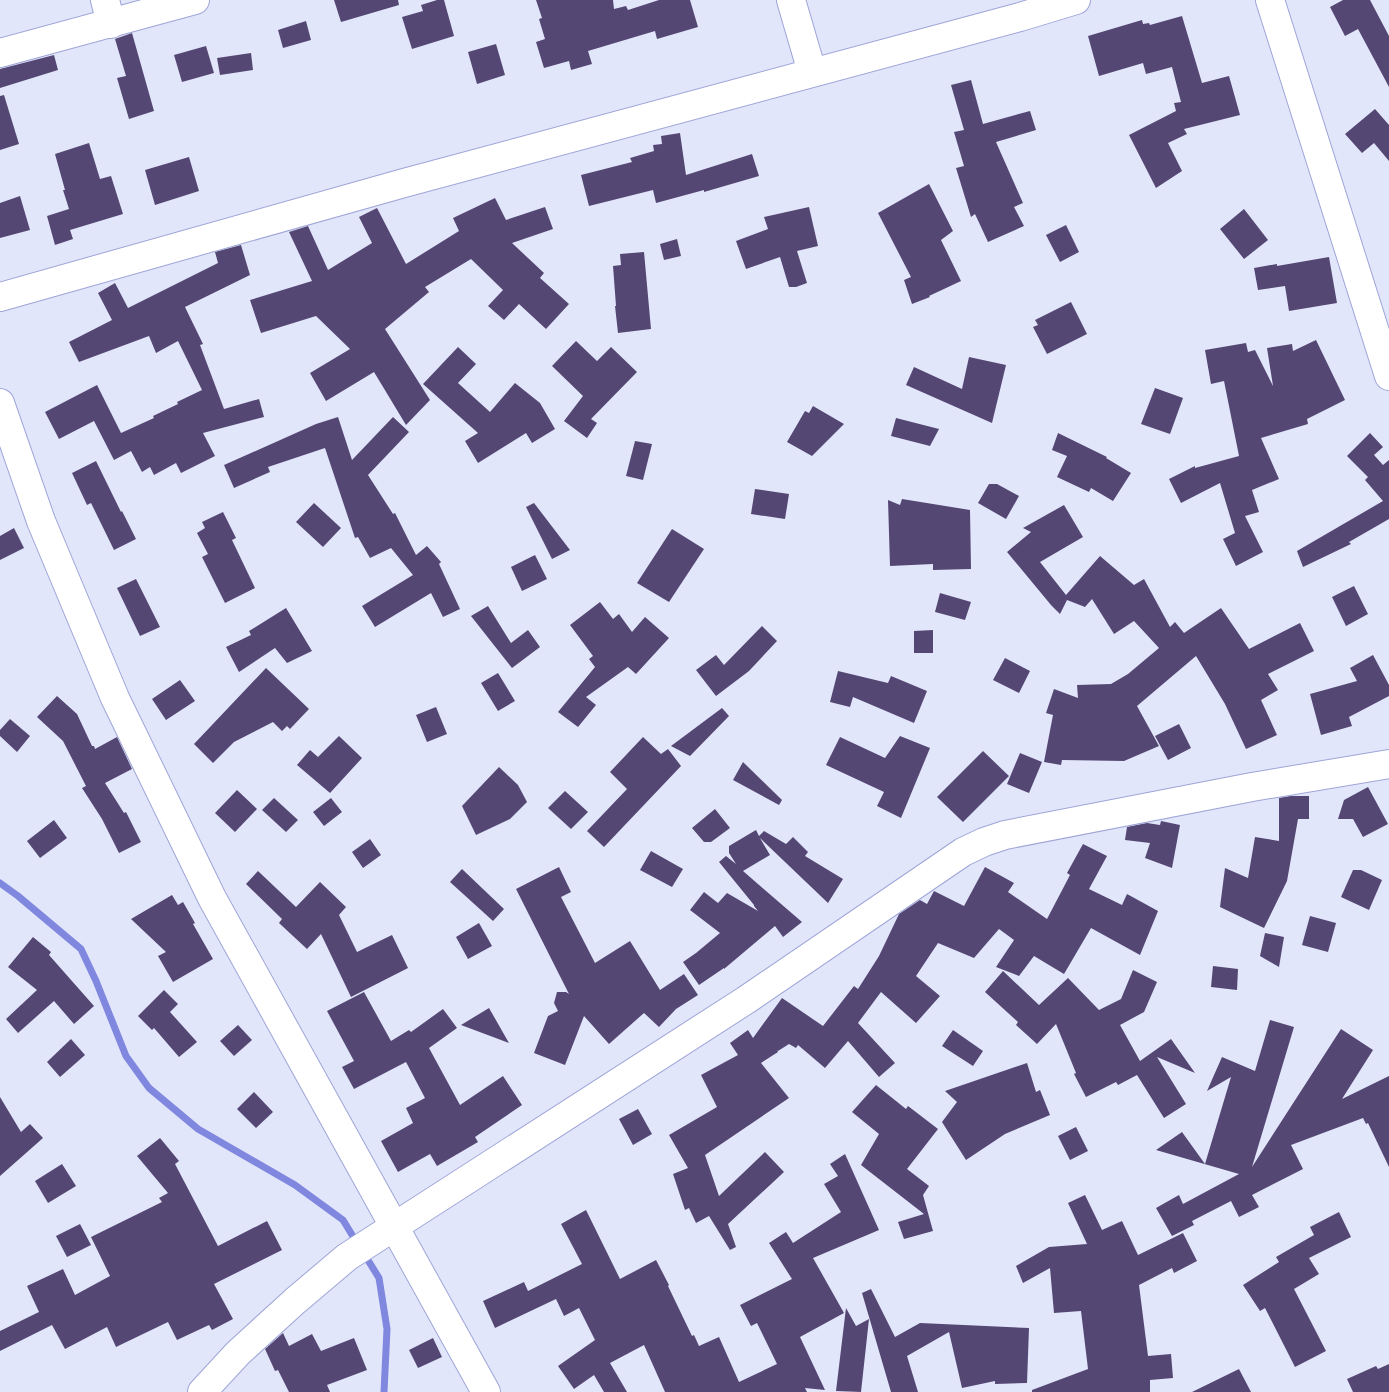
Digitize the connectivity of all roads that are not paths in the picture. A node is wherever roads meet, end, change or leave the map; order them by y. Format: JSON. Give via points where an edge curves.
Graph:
{"nodes":[{"id":1,"x":195,"y":0,"type":"edge"},
{"id":2,"x":791,"y":0,"type":"edge"},
{"id":3,"x":1076,"y":0,"type":"edge"},
{"id":4,"x":1270,"y":0,"type":"edge"},
{"id":5,"x":1018,"y":8,"type":"edge"},
{"id":6,"x":108,"y":12,"type":"edge"},
{"id":7,"x":0,"y":53,"type":"edge"},
{"id":8,"x":812,"y":72,"type":"junction"},
{"id":9,"x":0,"y":297,"type":"edge"},
{"id":10,"x":1389,"y":376,"type":"edge"},
{"id":11,"x":3,"y":419,"type":"edge"},
{"id":12,"x":1389,"y":764,"type":"edge"},
{"id":13,"x":387,"y":1232,"type":"junction"},
{"id":14,"x":202,"y":1392,"type":"edge"},
{"id":15,"x":486,"y":1392,"type":"edge"}],
"edges":[{"from":1,"to":6,"type":"street"},
{"from":2,"to":8,"type":"street"},
{"from":3,"to":5,"type":"street"},
{"from":4,"to":10,"type":"street"},
{"from":5,"to":8,"type":"street"},
{"from":6,"to":7,"type":"street"},
{"from":8,"to":9,"type":"street"},
{"from":11,"to":13,"type":"street","via":[[41,521],[115,698],[220,914]]},
{"from":12,"to":13,"type":"street","via":[[1252,787],[1005,835],[984,842],[963,852],[746,1000]]},
{"from":13,"to":14,"type":"street","via":[[347,1258],[295,1301],[238,1353]]},
{"from":13,"to":15,"type":"street"}]}
